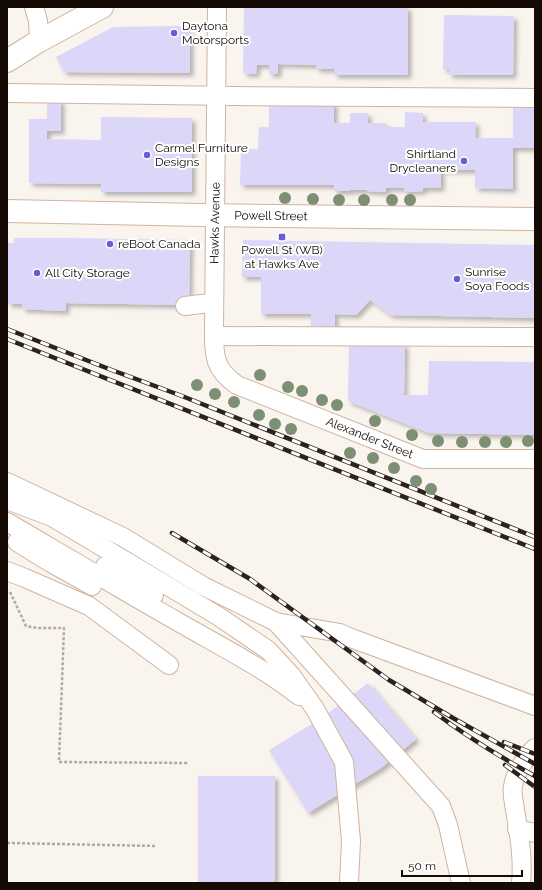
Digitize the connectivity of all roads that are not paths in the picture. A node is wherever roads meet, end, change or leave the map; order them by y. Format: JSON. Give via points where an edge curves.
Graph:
{"nodes":[{"id":1,"x":34,"y":7,"type":"edge"},
{"id":2,"x":102,"y":7,"type":"edge"},
{"id":3,"x":217,"y":7,"type":"edge"},
{"id":4,"x":40,"y":41,"type":"junction"},
{"id":5,"x":7,"y":61,"type":"edge"},
{"id":6,"x":7,"y":93,"type":"edge"},
{"id":7,"x":216,"y":96,"type":"junction"},
{"id":8,"x":535,"y":98,"type":"edge"},
{"id":9,"x":7,"y":211,"type":"edge"},
{"id":10,"x":215,"y":215,"type":"junction"},
{"id":11,"x":535,"y":218,"type":"edge"},
{"id":12,"x":214,"y":303,"type":"junction"},
{"id":13,"x":185,"y":306,"type":"dead end"},
{"id":14,"x":214,"y":336,"type":"junction"},
{"id":15,"x":535,"y":337,"type":"edge"},
{"id":16,"x":218,"y":366,"type":"joint"},
{"id":17,"x":535,"y":459,"type":"edge"},
{"id":18,"x":7,"y":482,"type":"edge"},
{"id":19,"x":7,"y":500,"type":"edge"},
{"id":20,"x":7,"y":511,"type":"edge"},
{"id":21,"x":7,"y":522,"type":"edge"},
{"id":22,"x":7,"y":536,"type":"edge"},
{"id":23,"x":7,"y":571,"type":"edge"},
{"id":24,"x":276,"y":622,"type":"junction"},
{"id":25,"x":169,"y":665,"type":"dead end"},
{"id":26,"x":284,"y":684,"type":"junction"},
{"id":27,"x":535,"y":706,"type":"edge"},
{"id":28,"x":315,"y":709,"type":"junction"},
{"id":29,"x":535,"y":748,"type":"edge"},
{"id":30,"x":518,"y":829,"type":"junction"},
{"id":31,"x":535,"y":834,"type":"edge"},
{"id":32,"x":349,"y":883,"type":"edge"},
{"id":33,"x":461,"y":883,"type":"edge"},
{"id":34,"x":521,"y":883,"type":"edge"}],
"edges":[{"from":1,"to":4,"type":"street"},
{"from":2,"to":4,"type":"main road"},
{"from":3,"to":7,"type":"street","name":"Hawks Avenue"},
{"from":4,"to":5,"type":"main road"},
{"from":6,"to":7,"type":"street"},
{"from":7,"to":8,"type":"street"},
{"from":7,"to":10,"type":"street","name":"Hawks Avenue"},
{"from":9,"to":10,"type":"main road","name":"Powell Street"},
{"from":10,"to":11,"type":"main road","name":"Powell Street"},
{"from":10,"to":12,"type":"street","name":"Hawks Avenue"},
{"from":12,"to":13,"type":"street"},
{"from":12,"to":14,"type":"street","name":"Hawks Avenue"},
{"from":14,"to":15,"type":"street"},
{"from":14,"to":16,"type":"street","name":"Hawks Avenue"},
{"from":16,"to":17,"type":"street","name":"Alexander Street","via":[[222,373],[237,384],[423,459]]},
{"from":18,"to":24,"type":"street","via":[[123,537],[203,586]]},
{"from":19,"to":28,"type":"street","via":[[52,517],[218,616],[268,650],[291,675]]},
{"from":20,"to":26,"type":"street","via":[[131,580],[250,653],[277,674]]},
{"from":21,"to":26,"type":"street"},
{"from":22,"to":28,"type":"street","via":[[141,614]]},
{"from":23,"to":25,"type":"street","via":[[89,606]]},
{"from":24,"to":27,"type":"street","via":[[340,633]]},
{"from":24,"to":33,"type":"street","via":[[441,806]]},
{"from":26,"to":28,"type":"street"},
{"from":28,"to":32,"type":"street","via":[[344,762],[351,841]]},
{"from":29,"to":30,"type":"street","via":[[526,758],[514,782],[513,797]]},
{"from":30,"to":31,"type":"street"},
{"from":30,"to":34,"type":"street","via":[[522,858]]}]}
